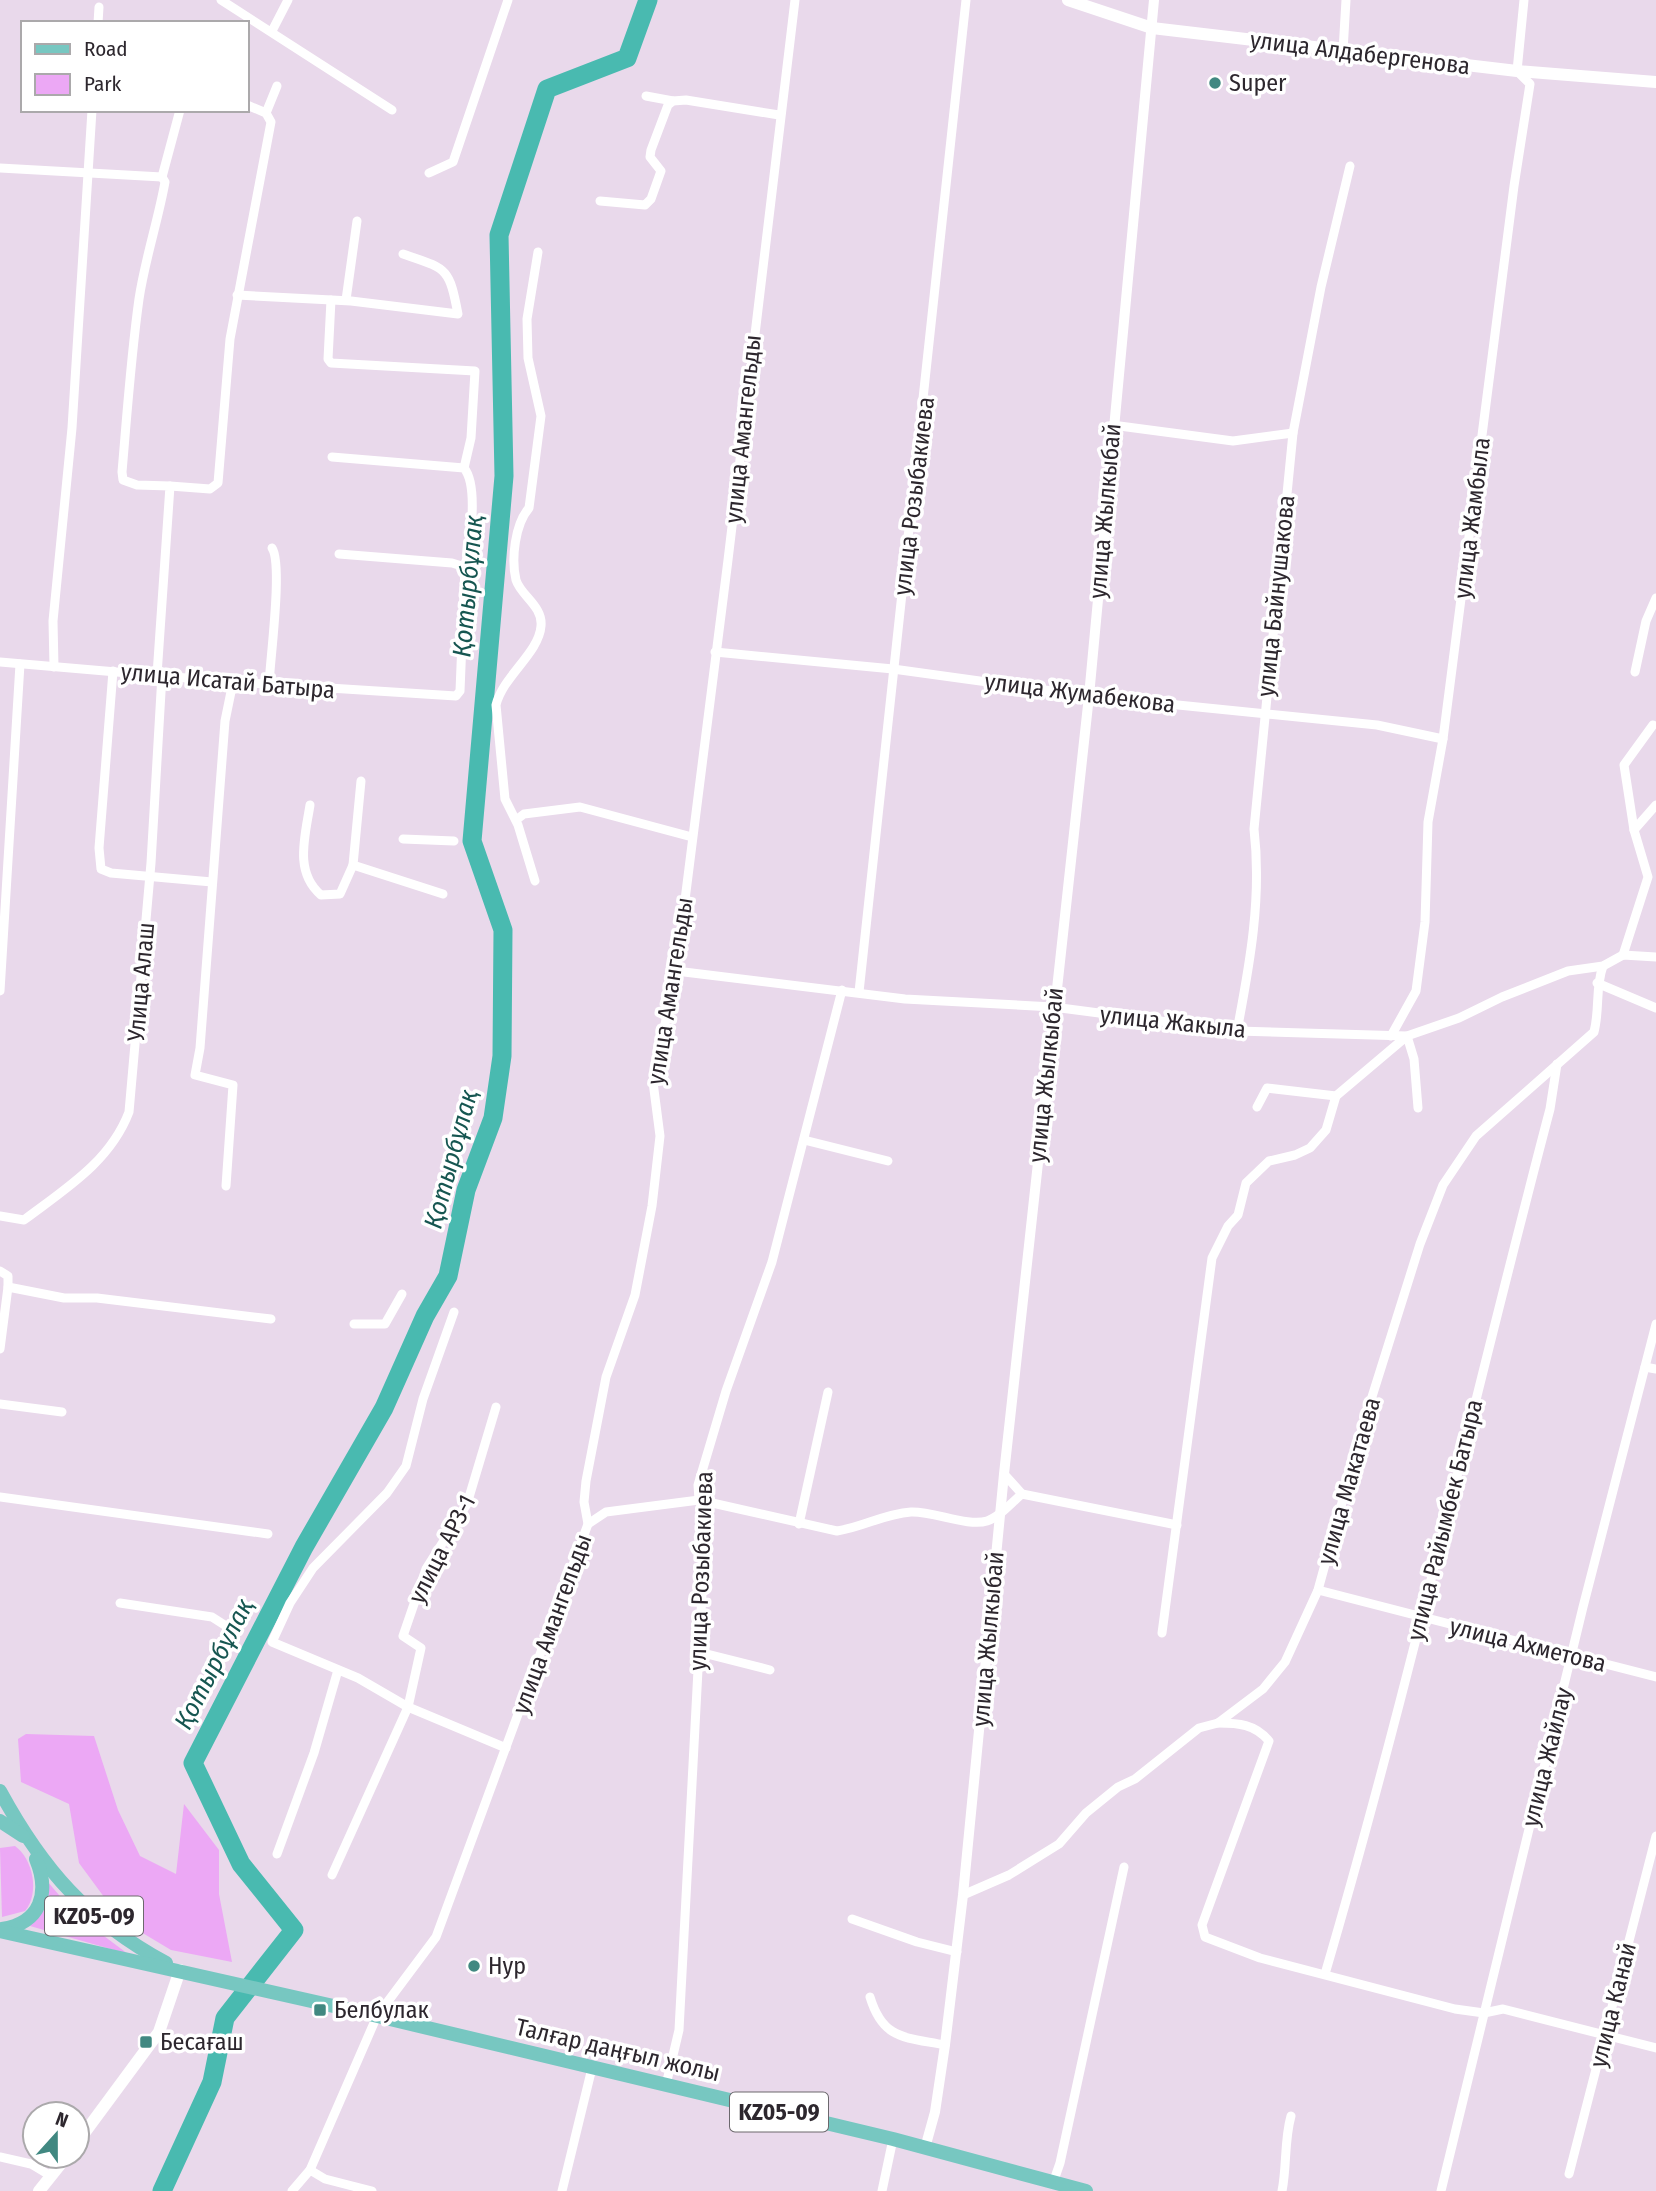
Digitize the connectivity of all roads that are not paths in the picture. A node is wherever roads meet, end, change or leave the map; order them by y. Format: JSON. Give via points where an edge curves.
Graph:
{"nodes":[{"id":1,"x":220,"y":0,"type":"edge"},
{"id":2,"x":288,"y":0,"type":"edge"},
{"id":3,"x":508,"y":0,"type":"edge"},
{"id":4,"x":795,"y":0,"type":"edge"},
{"id":5,"x":966,"y":0,"type":"edge"},
{"id":6,"x":1068,"y":0,"type":"edge"},
{"id":7,"x":1154,"y":0,"type":"edge"},
{"id":8,"x":1346,"y":0,"type":"edge"},
{"id":9,"x":1524,"y":0,"type":"edge"},
{"id":10,"x":99,"y":7,"type":"dead end"},
{"id":11,"x":98,"y":21,"type":"edge"},
{"id":12,"x":1152,"y":29,"type":"junction"},
{"id":13,"x":272,"y":31,"type":"junction"},
{"id":14,"x":1343,"y":51,"type":"junction"},
{"id":15,"x":1517,"y":71,"type":"junction"},
{"id":16,"x":1656,"y":82,"type":"edge"},
{"id":17,"x":277,"y":86,"type":"dead end"},
{"id":18,"x":646,"y":96,"type":"dead end"},
{"id":19,"x":673,"y":101,"type":"junction"},
{"id":20,"x":248,"y":106,"type":"edge"},
{"id":21,"x":392,"y":110,"type":"dead end"},
{"id":22,"x":92,"y":112,"type":"edge"},
{"id":23,"x":179,"y":112,"type":"edge"},
{"id":24,"x":266,"y":113,"type":"junction"},
{"id":25,"x":779,"y":115,"type":"junction"},
{"id":26,"x":1350,"y":166,"type":"dead end"},
{"id":27,"x":0,"y":168,"type":"edge"},
{"id":28,"x":88,"y":173,"type":"junction"},
{"id":29,"x":429,"y":173,"type":"dead end"},
{"id":30,"x":162,"y":177,"type":"junction"},
{"id":31,"x":600,"y":201,"type":"dead end"},
{"id":32,"x":357,"y":221,"type":"dead end"},
{"id":33,"x":538,"y":252,"type":"dead end"},
{"id":34,"x":403,"y":254,"type":"dead end"},
{"id":35,"x":237,"y":295,"type":"junction"},
{"id":36,"x":331,"y":300,"type":"junction"},
{"id":37,"x":346,"y":300,"type":"junction"},
{"id":38,"x":1112,"y":425,"type":"junction"},
{"id":39,"x":1293,"y":433,"type":"junction"},
{"id":40,"x":332,"y":457,"type":"dead end"},
{"id":41,"x":464,"y":468,"type":"junction"},
{"id":42,"x":170,"y":486,"type":"junction"},
{"id":43,"x":272,"y":548,"type":"dead end"},
{"id":44,"x":338,"y":554,"type":"dead end"},
{"id":45,"x":465,"y":567,"type":"junction"},
{"id":46,"x":1656,"y":598,"type":"edge"},
{"id":47,"x":715,"y":652,"type":"junction"},
{"id":48,"x":0,"y":662,"type":"edge"},
{"id":49,"x":20,"y":664,"type":"junction"},
{"id":50,"x":54,"y":667,"type":"junction"},
{"id":51,"x":893,"y":669,"type":"junction"},
{"id":52,"x":113,"y":671,"type":"junction"},
{"id":53,"x":1635,"y":672,"type":"dead end"},
{"id":54,"x":160,"y":675,"type":"junction"},
{"id":55,"x":233,"y":682,"type":"junction"},
{"id":56,"x":269,"y":685,"type":"junction"},
{"id":57,"x":1089,"y":696,"type":"junction"},
{"id":58,"x":1263,"y":714,"type":"junction"},
{"id":59,"x":1653,"y":725,"type":"dead end"},
{"id":60,"x":1443,"y":739,"type":"junction"},
{"id":61,"x":361,"y":780,"type":"dead end"},
{"id":62,"x":310,"y":805,"type":"dead end"},
{"id":63,"x":1656,"y":805,"type":"edge"},
{"id":64,"x":516,"y":820,"type":"junction"},
{"id":65,"x":1634,"y":830,"type":"junction"},
{"id":66,"x":692,"y":837,"type":"junction"},
{"id":67,"x":402,"y":839,"type":"dead end"},
{"id":68,"x":454,"y":841,"type":"dead end"},
{"id":69,"x":353,"y":865,"type":"junction"},
{"id":70,"x":4,"y":871,"type":"edge"},
{"id":71,"x":150,"y":877,"type":"junction"},
{"id":72,"x":535,"y":881,"type":"dead end"},
{"id":73,"x":212,"y":882,"type":"junction"},
{"id":74,"x":443,"y":894,"type":"dead end"},
{"id":75,"x":1623,"y":955,"type":"junction"},
{"id":76,"x":1656,"y":957,"type":"edge"},
{"id":77,"x":1603,"y":966,"type":"junction"},
{"id":78,"x":676,"y":971,"type":"junction"},
{"id":79,"x":1597,"y":983,"type":"junction"},
{"id":80,"x":842,"y":990,"type":"junction"},
{"id":81,"x":0,"y":991,"type":"edge"},
{"id":82,"x":859,"y":992,"type":"junction"},
{"id":83,"x":1053,"y":1007,"type":"junction"},
{"id":84,"x":1656,"y":1008,"type":"edge"},
{"id":85,"x":1237,"y":1031,"type":"junction"},
{"id":86,"x":1391,"y":1036,"type":"junction"},
{"id":87,"x":1407,"y":1036,"type":"junction"},
{"id":88,"x":1557,"y":1064,"type":"junction"},
{"id":89,"x":1336,"y":1096,"type":"junction"},
{"id":90,"x":1257,"y":1107,"type":"dead end"},
{"id":91,"x":1418,"y":1108,"type":"dead end"},
{"id":92,"x":804,"y":1140,"type":"junction"},
{"id":93,"x":888,"y":1160,"type":"dead end"},
{"id":94,"x":226,"y":1186,"type":"dead end"},
{"id":95,"x":0,"y":1216,"type":"edge"},
{"id":96,"x":0,"y":1271,"type":"edge"},
{"id":97,"x":8,"y":1287,"type":"junction"},
{"id":98,"x":402,"y":1294,"type":"dead end"},
{"id":99,"x":454,"y":1312,"type":"dead end"},
{"id":100,"x":271,"y":1319,"type":"dead end"},
{"id":101,"x":1656,"y":1324,"type":"edge"},
{"id":102,"x":354,"y":1325,"type":"dead end"},
{"id":103,"x":0,"y":1349,"type":"edge"},
{"id":104,"x":1645,"y":1367,"type":"junction"},
{"id":105,"x":1656,"y":1369,"type":"edge"},
{"id":106,"x":828,"y":1392,"type":"dead end"},
{"id":107,"x":0,"y":1404,"type":"edge"},
{"id":108,"x":496,"y":1407,"type":"dead end"},
{"id":109,"x":62,"y":1412,"type":"dead end"},
{"id":110,"x":1004,"y":1474,"type":"junction"},
{"id":111,"x":1022,"y":1494,"type":"junction"},
{"id":112,"x":0,"y":1497,"type":"edge"},
{"id":113,"x":699,"y":1500,"type":"junction"},
{"id":114,"x":1000,"y":1512,"type":"junction"},
{"id":115,"x":588,"y":1524,"type":"junction"},
{"id":116,"x":799,"y":1524,"type":"junction"},
{"id":117,"x":1177,"y":1525,"type":"junction"},
{"id":118,"x":268,"y":1534,"type":"dead end"},
{"id":119,"x":1318,"y":1590,"type":"junction"},
{"id":120,"x":120,"y":1603,"type":"dead end"},
{"id":121,"x":1421,"y":1618,"type":"junction"},
{"id":122,"x":237,"y":1633,"type":"dead end"},
{"id":123,"x":1162,"y":1633,"type":"dead end"},
{"id":124,"x":699,"y":1652,"type":"junction"},
{"id":125,"x":1573,"y":1656,"type":"junction"},
{"id":126,"x":338,"y":1670,"type":"junction"},
{"id":127,"x":770,"y":1670,"type":"dead end"},
{"id":128,"x":1656,"y":1677,"type":"edge"},
{"id":129,"x":408,"y":1707,"type":"junction"},
{"id":130,"x":1218,"y":1723,"type":"junction"},
{"id":131,"x":506,"y":1748,"type":"junction"},
{"id":132,"x":0,"y":1791,"type":"edge"},
{"id":133,"x":0,"y":1822,"type":"edge"},
{"id":134,"x":1656,"y":1836,"type":"edge"},
{"id":135,"x":27,"y":1839,"type":"junction"},
{"id":136,"x":277,"y":1854,"type":"dead end"},
{"id":137,"x":1124,"y":1867,"type":"dead end"},
{"id":138,"x":332,"y":1875,"type":"dead end"},
{"id":139,"x":964,"y":1895,"type":"junction"},
{"id":140,"x":852,"y":1919,"type":"dead end"},
{"id":141,"x":0,"y":1930,"type":"edge"},
{"id":142,"x":957,"y":1952,"type":"junction"},
{"id":143,"x":180,"y":1970,"type":"junction"},
{"id":144,"x":1325,"y":1974,"type":"junction"},
{"id":145,"x":870,"y":1997,"type":"dead end"},
{"id":146,"x":1484,"y":2013,"type":"junction"},
{"id":147,"x":377,"y":2016,"type":"junction"},
{"id":148,"x":1606,"y":2035,"type":"junction"},
{"id":149,"x":945,"y":2045,"type":"junction"},
{"id":150,"x":1656,"y":2048,"type":"edge"},
{"id":151,"x":592,"y":2068,"type":"junction"},
{"id":152,"x":666,"y":2085,"type":"junction"},
{"id":153,"x":1291,"y":2116,"type":"dead end"},
{"id":154,"x":91,"y":2124,"type":"edge"},
{"id":155,"x":893,"y":2139,"type":"junction"},
{"id":156,"x":925,"y":2148,"type":"junction"},
{"id":157,"x":0,"y":2157,"type":"edge"},
{"id":158,"x":56,"y":2170,"type":"edge"},
{"id":159,"x":310,"y":2170,"type":"junction"},
{"id":160,"x":1569,"y":2174,"type":"dead end"},
{"id":161,"x":51,"y":2176,"type":"junction"},
{"id":162,"x":1053,"y":2183,"type":"junction"},
{"id":163,"x":39,"y":2191,"type":"edge"},
{"id":164,"x":292,"y":2191,"type":"edge"},
{"id":165,"x":372,"y":2191,"type":"edge"},
{"id":166,"x":562,"y":2191,"type":"edge"},
{"id":167,"x":882,"y":2191,"type":"edge"},
{"id":168,"x":1086,"y":2191,"type":"edge"},
{"id":169,"x":1282,"y":2191,"type":"edge"},
{"id":170,"x":1441,"y":2191,"type":"edge"}],
"edges":[{"from":1,"to":13,"type":"street"},
{"from":2,"to":13,"type":"street"},
{"from":3,"to":29,"type":"street","via":[[453,162]]},
{"from":4,"to":25,"type":"street","name":"улица Амангельды"},
{"from":5,"to":51,"type":"street","name":"улица Розыбакиева"},
{"from":6,"to":12,"type":"main road","name":"улица Алдабергенова"},
{"from":7,"to":12,"type":"street","name":"улица Жылкыбай"},
{"from":8,"to":14,"type":"street"},
{"from":9,"to":15,"type":"street","name":"улица Жамбыла"},
{"from":10,"to":11,"type":"street"},
{"from":12,"to":14,"type":"main road","name":"улица Алдабергенова"},
{"from":12,"to":38,"type":"street","name":"улица Жылкыбай"},
{"from":13,"to":21,"type":"street"},
{"from":14,"to":15,"type":"main road","name":"улица Алдабергенова"},
{"from":15,"to":16,"type":"main road","name":"улица Алдабергенова"},
{"from":15,"to":60,"type":"street","name":"улица Жамбыла","via":[[1530,84]]},
{"from":17,"to":24,"type":"street"},
{"from":18,"to":19,"type":"street"},
{"from":19,"to":25,"type":"street"},
{"from":19,"to":31,"type":"street","via":[[651,150],[650,157],[661,171],[652,199],[645,205]]},
{"from":20,"to":24,"type":"street"},
{"from":22,"to":28,"type":"street"},
{"from":23,"to":30,"type":"street"},
{"from":24,"to":35,"type":"street","via":[[270,132]]},
{"from":25,"to":47,"type":"street","name":"улица Амангельды"},
{"from":26,"to":39,"type":"street","name":"улица Байнушакова"},
{"from":27,"to":28,"type":"street"},
{"from":28,"to":30,"type":"street"},
{"from":28,"to":50,"type":"street","via":[[72,428],[53,621]]},
{"from":30,"to":42,"type":"street","via":[[165,182],[132,347],[122,472],[123,480],[137,485]]},
{"from":32,"to":37,"type":"street"},
{"from":33,"to":64,"type":"street","via":[[527,319],[528,358],[541,416],[529,508],[520,518],[515,549],[516,581],[533,602],[542,625],[496,705],[505,799]]},
{"from":34,"to":37,"type":"street","via":[[442,267],[452,283],[458,314]]},
{"from":35,"to":36,"type":"street"},
{"from":35,"to":42,"type":"street","via":[[218,483],[210,489]]},
{"from":36,"to":37,"type":"street"},
{"from":36,"to":41,"type":"street","via":[[331,363],[475,371],[471,438]]},
{"from":38,"to":39,"type":"street","via":[[1233,441]]},
{"from":38,"to":57,"type":"street","name":"улица Жылкыбай"},
{"from":39,"to":58,"type":"street","name":"улица Байнушакова"},
{"from":40,"to":41,"type":"street"},
{"from":41,"to":45,"type":"street","via":[[470,475],[472,503]]},
{"from":42,"to":54,"type":"street","name":"Улица Алаш"},
{"from":43,"to":56,"type":"street","via":[[276,593]]},
{"from":44,"to":45,"type":"street"},
{"from":45,"to":56,"type":"street","name":"улица Исатай Батыра","via":[[464,645],[456,696]]},
{"from":46,"to":53,"type":"street"},
{"from":47,"to":51,"type":"street","name":"улица Жумабекова"},
{"from":47,"to":66,"type":"street","name":"улица Амангельды"},
{"from":48,"to":49,"type":"street","name":"улица Исатай Батыра"},
{"from":49,"to":50,"type":"street","name":"улица Исатай Батыра"},
{"from":49,"to":70,"type":"street"},
{"from":50,"to":52,"type":"street","name":"улица Исатай Батыра"},
{"from":51,"to":57,"type":"street","name":"улица Жумабекова"},
{"from":51,"to":82,"type":"street","name":"улица Розыбакиева"},
{"from":52,"to":54,"type":"street","name":"улица Исатай Батыра"},
{"from":52,"to":71,"type":"street","via":[[99,858],[101,869],[111,873]]},
{"from":54,"to":55,"type":"street","name":"улица Исатай Батыра"},
{"from":54,"to":71,"type":"street","name":"Улица Алаш"},
{"from":55,"to":56,"type":"street","name":"улица Исатай Батыра"},
{"from":55,"to":73,"type":"street","via":[[225,720]]},
{"from":57,"to":58,"type":"street","name":"улица Жумабекова"},
{"from":57,"to":83,"type":"street","name":"улица Жылкыбай"},
{"from":58,"to":60,"type":"street","name":"улица Жумабекова","via":[[1377,725]]},
{"from":58,"to":85,"type":"street","name":"улица Байнушакова","via":[[1254,829],[1258,891]]},
{"from":59,"to":65,"type":"street","via":[[1624,765]]},
{"from":60,"to":86,"type":"street","name":"улица Жамбыла","via":[[1428,822],[1425,922],[1416,991]]},
{"from":61,"to":69,"type":"street"},
{"from":62,"to":69,"type":"street","via":[[303,863],[309,885],[321,895],[340,894]]},
{"from":63,"to":65,"type":"street"},
{"from":64,"to":66,"type":"street","via":[[524,814],[580,807]]},
{"from":64,"to":72,"type":"street"},
{"from":65,"to":75,"type":"street","via":[[1648,877]]},
{"from":66,"to":78,"type":"street","name":"улица Амангельды"},
{"from":67,"to":68,"type":"street"},
{"from":69,"to":74,"type":"street"},
{"from":70,"to":81,"type":"street"},
{"from":71,"to":73,"type":"street"},
{"from":71,"to":95,"type":"street","name":"Улица Алаш","via":[[131,1100],[120,1136],[85,1175],[24,1220]]},
{"from":73,"to":94,"type":"street","via":[[195,1075],[233,1085]]},
{"from":75,"to":76,"type":"street"},
{"from":75,"to":77,"type":"street","name":"улица Жакыла"},
{"from":77,"to":79,"type":"street","name":"улица Макатаева"},
{"from":77,"to":87,"type":"street","name":"улица Жакыла","via":[[1542,980]]},
{"from":78,"to":80,"type":"street","name":"улица Жакыла"},
{"from":78,"to":115,"type":"street","name":"улица Амангельды","via":[[653,1082],[660,1136],[652,1206],[635,1295],[606,1377],[586,1481]]},
{"from":79,"to":84,"type":"street"},
{"from":79,"to":88,"type":"street","name":"улица Макатаева","via":[[1599,1014],[1594,1032]]},
{"from":80,"to":82,"type":"street","name":"улица Жакыла"},
{"from":80,"to":92,"type":"street","name":"улица Розыбакиева"},
{"from":82,"to":83,"type":"street","name":"улица Жакыла"},
{"from":83,"to":85,"type":"street","name":"улица Жакыла"},
{"from":83,"to":110,"type":"street","name":"улица Жылкыбай"},
{"from":85,"to":86,"type":"street","name":"улица Жакыла"},
{"from":86,"to":87,"type":"street","name":"улица Жакыла"},
{"from":87,"to":89,"type":"street"},
{"from":87,"to":91,"type":"street"},
{"from":88,"to":119,"type":"street","name":"улица Макатаева","via":[[1476,1136],[1443,1185],[1365,1419]]},
{"from":88,"to":121,"type":"street","name":"улица Райымбек Батыра","via":[[1550,1109]]},
{"from":89,"to":90,"type":"street","via":[[1266,1088]]},
{"from":89,"to":117,"type":"street","via":[[1326,1130],[1310,1148],[1269,1161],[1246,1183],[1238,1215],[1212,1258]]},
{"from":92,"to":93,"type":"street"},
{"from":92,"to":113,"type":"street","name":"улица Розыбакиева","via":[[772,1262],[705,1456]]},
{"from":96,"to":97,"type":"street","via":[[8,1276]]},
{"from":97,"to":100,"type":"street","via":[[64,1298]]},
{"from":97,"to":103,"type":"street"},
{"from":98,"to":102,"type":"street","via":[[385,1324]]},
{"from":99,"to":126,"type":"street","via":[[419,1411],[406,1466],[387,1493],[313,1568],[272,1642]]},
{"from":101,"to":104,"type":"street","name":"улица Жайлау"},
{"from":104,"to":105,"type":"street"},
{"from":104,"to":125,"type":"street","name":"улица Жайлау"},
{"from":106,"to":116,"type":"street"},
{"from":107,"to":109,"type":"street"},
{"from":108,"to":129,"type":"street","name":"улица АРЗ-1","via":[[467,1504],[426,1569],[405,1624],[404,1636],[421,1648]]},
{"from":110,"to":111,"type":"street"},
{"from":110,"to":114,"type":"street","name":"улица Жылкыбай"},
{"from":111,"to":114,"type":"street"},
{"from":111,"to":117,"type":"street"},
{"from":112,"to":118,"type":"street"},
{"from":113,"to":115,"type":"street","via":[[606,1512]]},
{"from":113,"to":116,"type":"street"},
{"from":113,"to":124,"type":"street","name":"улица Розыбакиева","via":[[706,1518]]},
{"from":114,"to":116,"type":"street","via":[[979,1522],[914,1512],[880,1516],[855,1529],[837,1531]]},
{"from":114,"to":139,"type":"street","name":"улица Жылкыбай"},
{"from":115,"to":131,"type":"street","name":"улица Амангельды"},
{"from":117,"to":123,"type":"street"},
{"from":119,"to":121,"type":"street","name":"улица Ахметова"},
{"from":119,"to":130,"type":"street","name":"улица Макатаева","via":[[1286,1662],[1262,1689]]},
{"from":120,"to":122,"type":"street","via":[[212,1617]]},
{"from":121,"to":125,"type":"street","name":"улица Ахметова"},
{"from":121,"to":144,"type":"street","name":"улица Райымбек Батыра"},
{"from":124,"to":127,"type":"street"},
{"from":124,"to":152,"type":"street","name":"улица Розыбакиева","via":[[679,2030]]},
{"from":125,"to":128,"type":"street","name":"улица Ахметова"},
{"from":125,"to":146,"type":"street","name":"улица Жайлау"},
{"from":126,"to":129,"type":"street"},
{"from":126,"to":136,"type":"street"},
{"from":129,"to":131,"type":"street"},
{"from":129,"to":138,"type":"street","name":"улица АРЗ-1"},
{"from":130,"to":139,"type":"street","name":"улица Макатаева","via":[[1199,1728],[1135,1779],[1118,1787],[1059,1843],[1009,1875]]},
{"from":130,"to":144,"type":"street","via":[[1260,1730],[1269,1741],[1202,1925],[1205,1937],[1261,1958]]},
{"from":131,"to":147,"type":"street","name":"улица Амангельды","via":[[436,1937]]},
{"from":132,"to":135,"type":"main road"},
{"from":133,"to":135,"type":"main road","number":"KZ05-09"},
{"from":134,"to":148,"type":"street","name":"улица Канай"},
{"from":135,"to":141,"type":"main road","name":"Талғар даңғыл жолы","number":"KZ05-09","via":[[41,1871],[43,1898],[29,1919]]},
{"from":135,"to":143,"type":"main road","name":"Талғар даңғыл жолы","number":"KZ05-09","via":[[87,1910],[134,1945]]},
{"from":137,"to":162,"type":"street"},
{"from":139,"to":142,"type":"street","name":"улица Жылкыбай"},
{"from":140,"to":142,"type":"street"},
{"from":141,"to":143,"type":"main road","name":"Талғар даңғыл жолы","number":"KZ05-09"},
{"from":142,"to":149,"type":"street","name":"улица Жылкыбай"},
{"from":143,"to":147,"type":"main road","name":"Талғар даңғыл жолы","number":"KZ05-09"},
{"from":143,"to":154,"type":"main road","via":[[159,2032]]},
{"from":144,"to":146,"type":"street"},
{"from":145,"to":149,"type":"street","via":[[884,2028]]},
{"from":146,"to":148,"type":"street","via":[[1503,2009]]},
{"from":146,"to":170,"type":"street","name":"улица Жайлау"},
{"from":147,"to":151,"type":"main road","name":"Талғар даңғыл жолы","number":"KZ05-09"},
{"from":147,"to":159,"type":"street","name":"улица Амангельды"},
{"from":148,"to":150,"type":"street"},
{"from":148,"to":160,"type":"street","name":"улица Канай"},
{"from":149,"to":156,"type":"street","name":"улица Жылкыбай"},
{"from":151,"to":152,"type":"main road","name":"Талғар даңғыл жолы","number":"KZ05-09"},
{"from":151,"to":166,"type":"street"},
{"from":152,"to":155,"type":"main road","name":"Талғар даңғыл жолы","number":"KZ05-09"},
{"from":153,"to":169,"type":"street"},
{"from":155,"to":156,"type":"main road","name":"Талғар даңғыл жолы","number":"KZ05-09"},
{"from":155,"to":167,"type":"street"},
{"from":156,"to":162,"type":"main road","name":"Талғар даңғыл жолы","number":"KZ05-09"},
{"from":157,"to":161,"type":"street","via":[[30,2164]]},
{"from":158,"to":161,"type":"main road"},
{"from":159,"to":164,"type":"street","name":"улица Амангельды"},
{"from":159,"to":165,"type":"street","via":[[325,2179]]},
{"from":161,"to":163,"type":"main road"},
{"from":162,"to":168,"type":"main road","name":"Талғар даңғыл жолы","number":"KZ05-09"}]}
